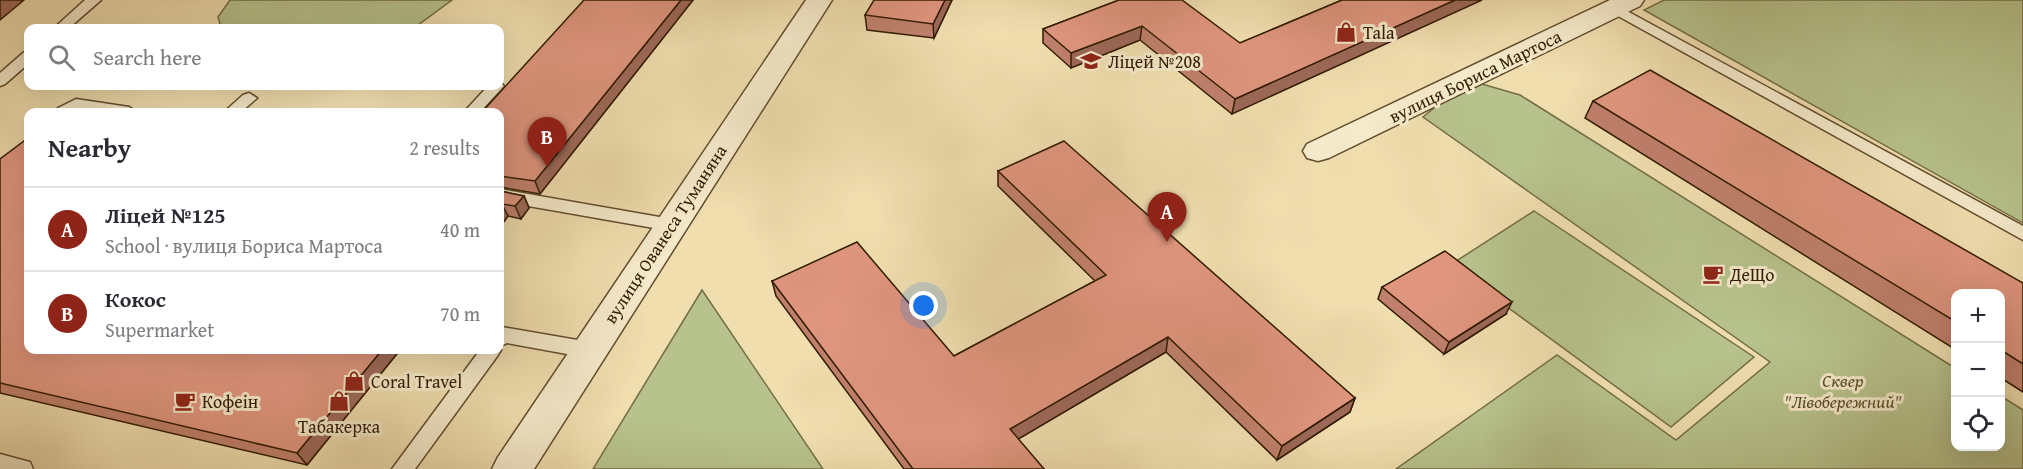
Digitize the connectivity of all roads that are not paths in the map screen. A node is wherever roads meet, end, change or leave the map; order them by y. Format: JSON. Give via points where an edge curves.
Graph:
{"nodes":[{"id":1,"x":94,"y":0,"type":"edge"},
{"id":2,"x":819,"y":0,"type":"edge"},
{"id":3,"x":1622,"y":4,"type":"edge"},
{"id":4,"x":66,"y":24,"type":"edge"},
{"id":5,"x":24,"y":60,"type":"edge"},
{"id":6,"x":0,"y":81,"type":"edge"},
{"id":7,"x":492,"y":90,"type":"edge"},
{"id":8,"x":249,"y":98,"type":"dead end"},
{"id":9,"x":70,"y":108,"type":"edge"},
{"id":10,"x":102,"y":108,"type":"edge"},
{"id":11,"x":237,"y":108,"type":"edge"},
{"id":12,"x":476,"y":108,"type":"edge"},
{"id":13,"x":1318,"y":152,"type":"dead end"},
{"id":14,"x":504,"y":196,"type":"edge"},
{"id":15,"x":671,"y":225,"type":"junction"},
{"id":16,"x":2023,"y":234,"type":"edge"},
{"id":17,"x":504,"y":335,"type":"edge"},
{"id":18,"x":590,"y":350,"type":"junction"},
{"id":19,"x":488,"y":354,"type":"edge"},
{"id":20,"x":0,"y":463,"type":"edge"},
{"id":21,"x":22,"y":469,"type":"edge"},
{"id":22,"x":403,"y":469,"type":"edge"},
{"id":23,"x":512,"y":469,"type":"edge"}],
"edges":[{"from":1,"to":4,"type":"lane"},
{"from":2,"to":15,"type":"street","name":"вулиця Ованеса Туманяна"},
{"from":3,"to":13,"type":"street","name":"вулиця Бориса Мартоса"},
{"from":3,"to":16,"type":"lane"},
{"from":5,"to":6,"type":"lane"},
{"from":7,"to":12,"type":"lane"},
{"from":8,"to":11,"type":"lane"},
{"from":9,"to":10,"type":"lane","via":[[75,104]]},
{"from":14,"to":15,"type":"lane"},
{"from":15,"to":18,"type":"street","name":"вулиця Ованеса Туманяна"},
{"from":17,"to":18,"type":"lane"},
{"from":18,"to":23,"type":"street","name":"вулиця Ованеса Туманяна"},
{"from":19,"to":22,"type":"lane"},
{"from":20,"to":21,"type":"lane"}]}
